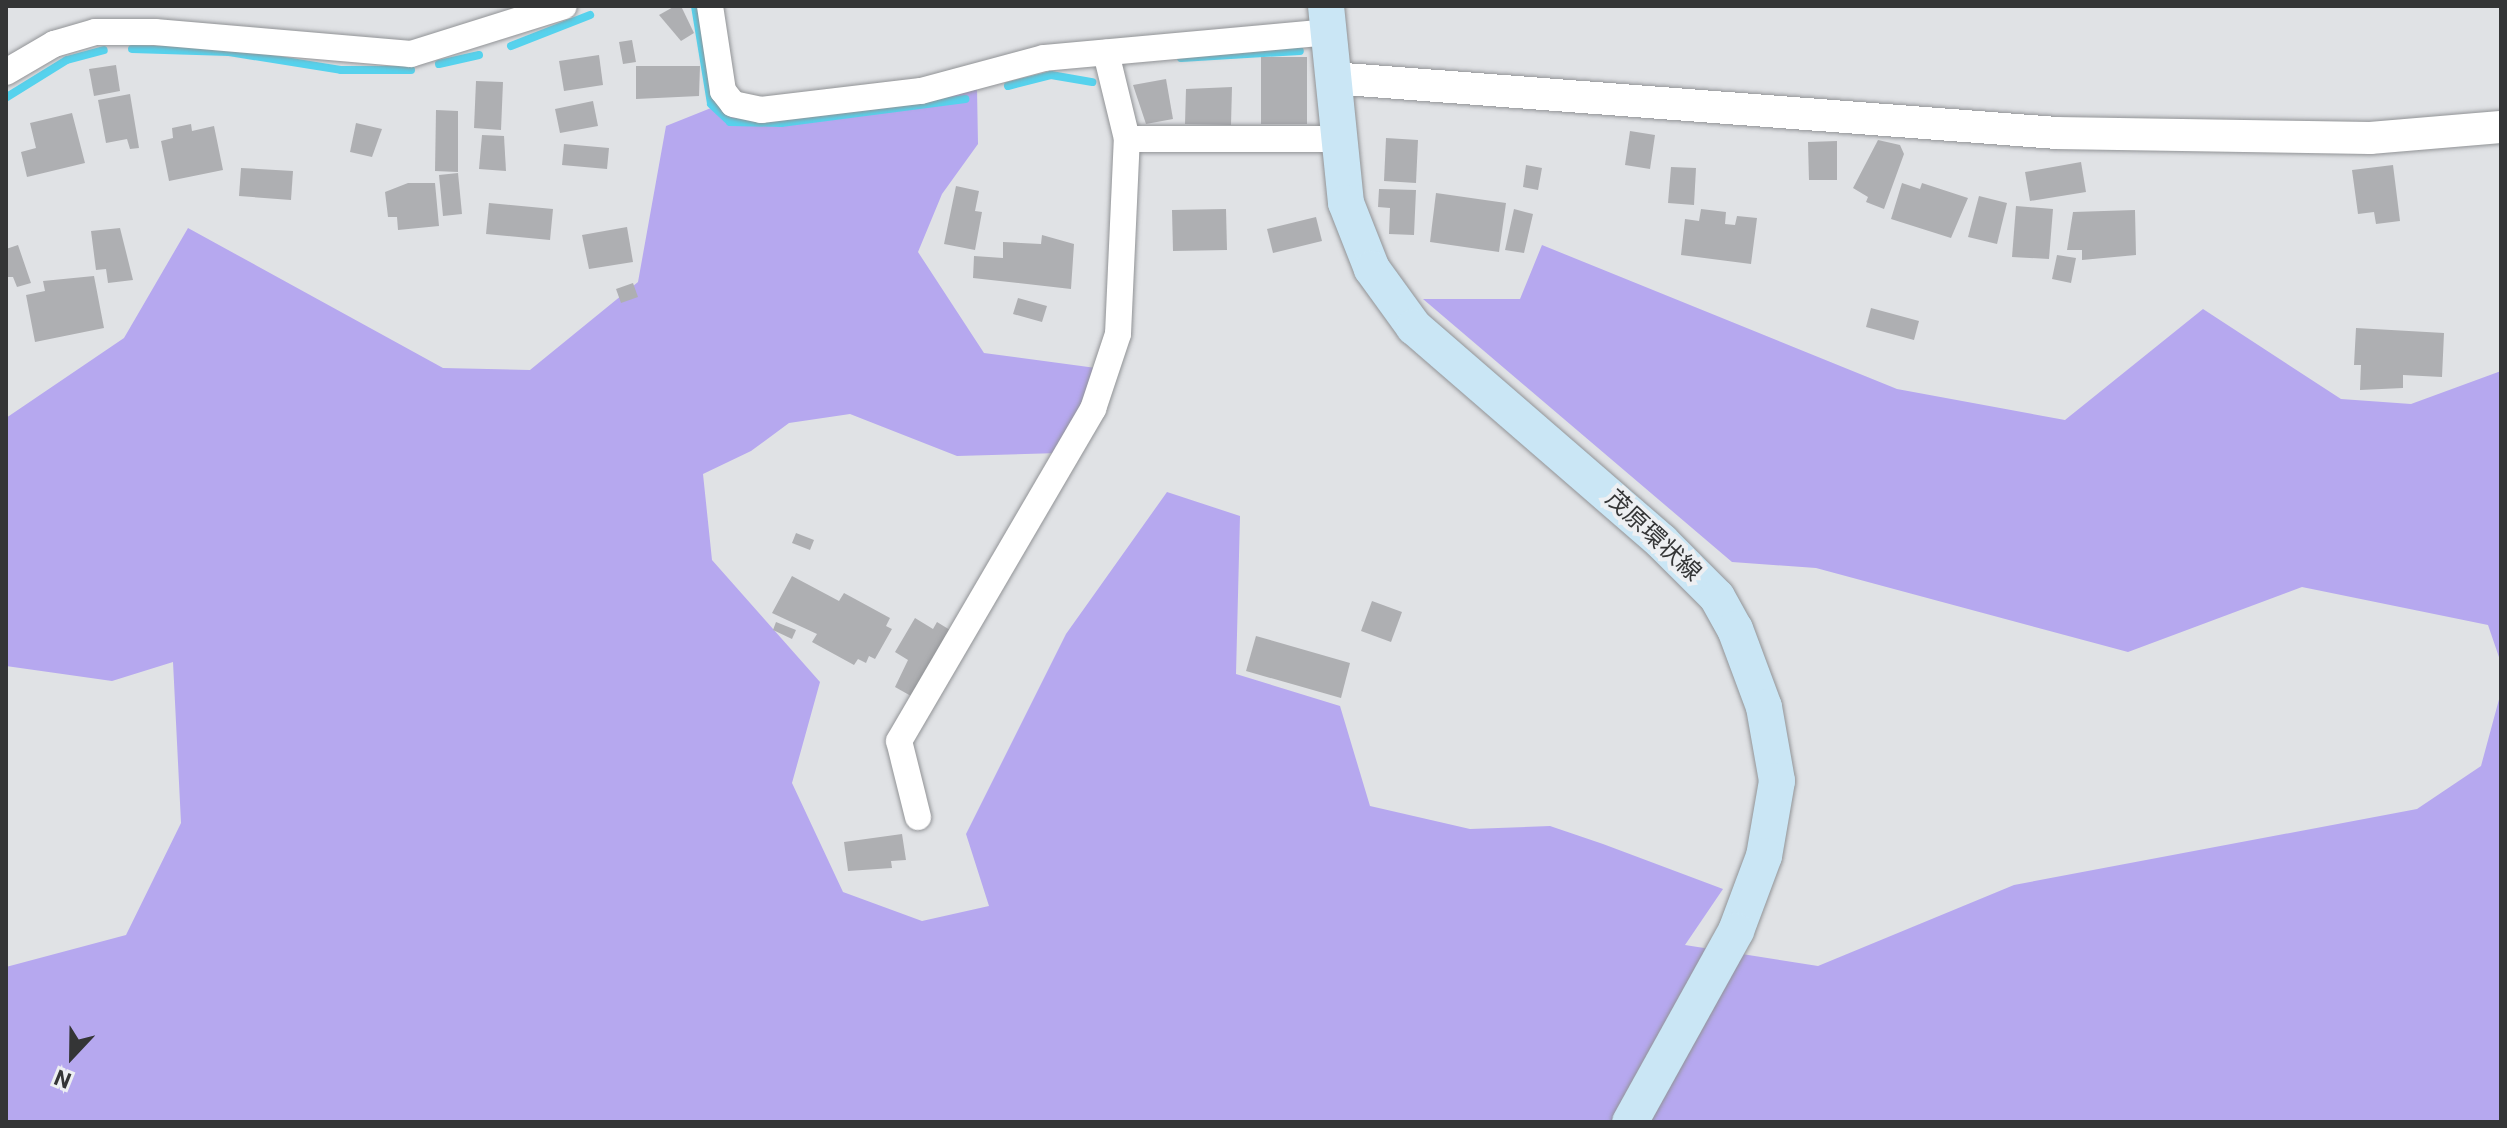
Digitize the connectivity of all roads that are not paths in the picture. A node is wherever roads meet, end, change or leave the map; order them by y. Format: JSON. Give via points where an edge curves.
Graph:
{"nodes":[{"id":1,"x":564,"y":6,"type":"edge"},
{"id":2,"x":710,"y":6,"type":"edge"},
{"id":3,"x":1327,"y":19,"type":"edge"},
{"id":4,"x":1106,"y":53,"type":"junction"},
{"id":5,"x":6,"y":72,"type":"edge"},
{"id":6,"x":1332,"y":78,"type":"junction"},
{"id":7,"x":2501,"y":127,"type":"edge"},
{"id":8,"x":1127,"y":139,"type":"junction"},
{"id":9,"x":1339,"y":139,"type":"junction"},
{"id":10,"x":918,"y":817,"type":"dead end"},
{"id":11,"x":1630,"y":1122,"type":"edge"}],
"edges":[{"from":1,"to":5,"type":"street","via":[[411,54],[155,32],[95,32],[54,44]]},
{"from":2,"to":4,"type":"street","via":[[723,91],[733,104],[761,110],[921,91],[1044,58]]},
{"from":3,"to":4,"type":"street"},
{"from":3,"to":6,"type":"main road","name":"茂原環状線"},
{"from":4,"to":8,"type":"street"},
{"from":6,"to":7,"type":"street","via":[[2056,133],[2370,138]]},
{"from":6,"to":9,"type":"main road","name":"茂原環状線"},
{"from":8,"to":9,"type":"street"},
{"from":8,"to":10,"type":"street","via":[[1118,334],[1093,409],[899,741]]},
{"from":9,"to":11,"type":"main road","name":"茂原環状線","via":[[1346,203],[1372,269],[1414,327],[1661,541],[1717,597],[1764,707],[1777,781],[1764,856],[1736,931]]}]}
